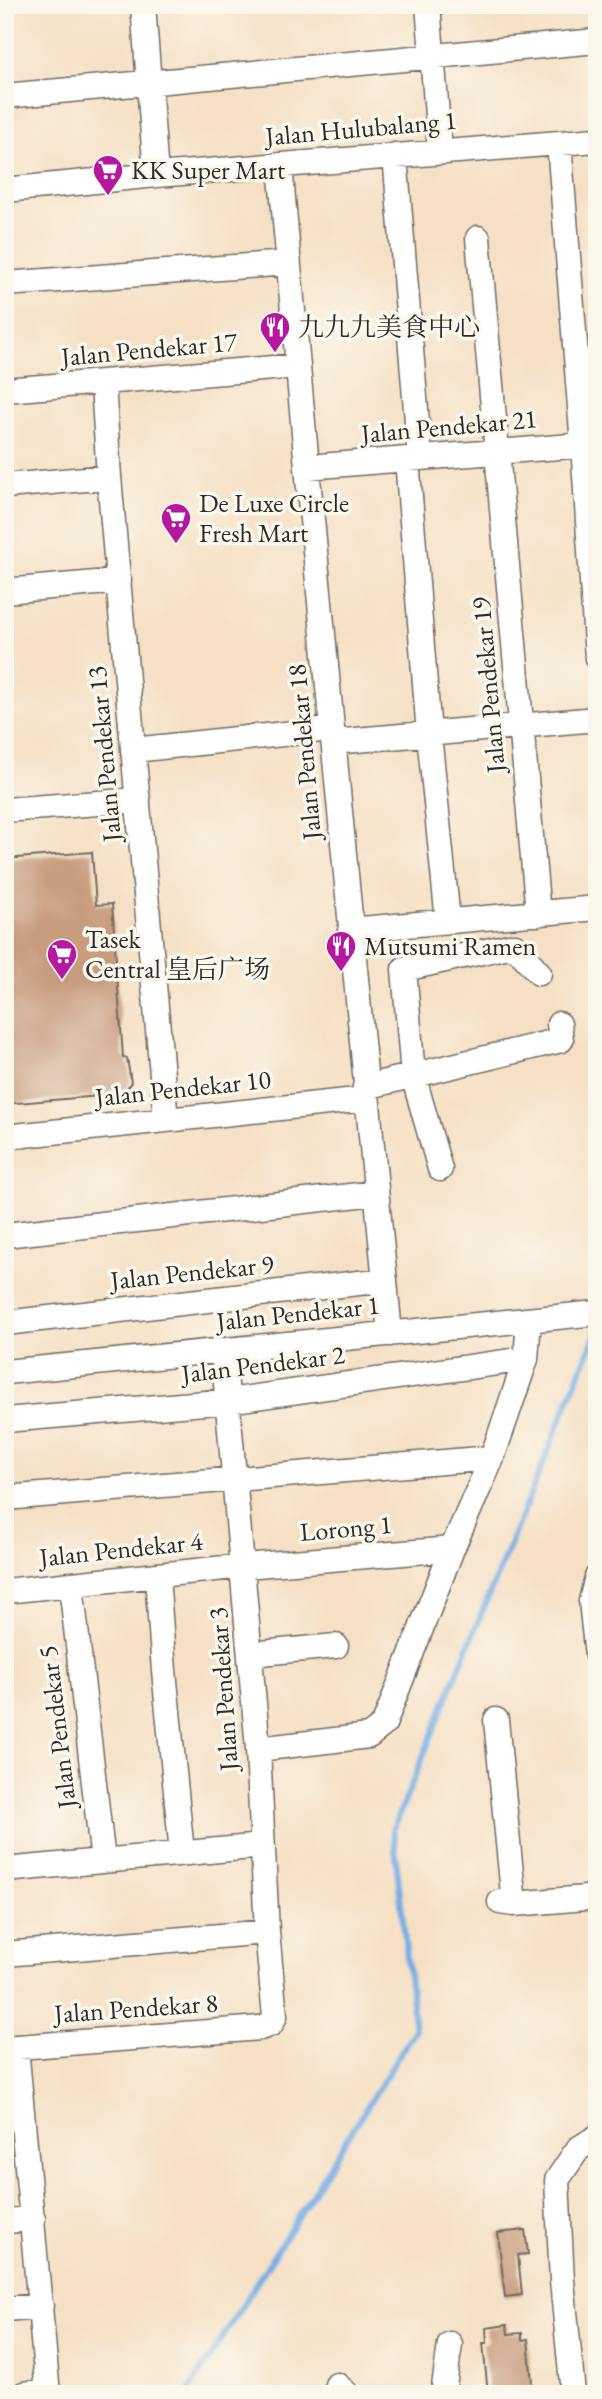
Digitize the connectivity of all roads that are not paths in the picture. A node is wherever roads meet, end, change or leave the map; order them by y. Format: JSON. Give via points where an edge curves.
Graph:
{"nodes":[{"id":1,"x":144,"y":5,"type":"edge"},
{"id":2,"x":428,"y":5,"type":"edge"},
{"id":3,"x":597,"y":41,"type":"edge"},
{"id":4,"x":433,"y":54,"type":"junction"},
{"id":5,"x":148,"y":81,"type":"junction"},
{"id":6,"x":5,"y":96,"type":"edge"},
{"id":7,"x":597,"y":140,"type":"edge"},
{"id":8,"x":559,"y":143,"type":"junction"},
{"id":9,"x":440,"y":151,"type":"junction"},
{"id":10,"x":395,"y":155,"type":"junction"},
{"id":11,"x":280,"y":165,"type":"junction"},
{"id":12,"x":156,"y":175,"type":"junction"},
{"id":13,"x":5,"y":190,"type":"edge"},
{"id":14,"x":478,"y":238,"type":"dead end"},
{"id":15,"x":289,"y":263,"type":"junction"},
{"id":16,"x":5,"y":284,"type":"edge"},
{"id":17,"x":298,"y":366,"type":"junction"},
{"id":18,"x":103,"y":384,"type":"junction"},
{"id":19,"x":5,"y":390,"type":"edge"},
{"id":20,"x":590,"y":444,"type":"edge"},
{"id":21,"x":497,"y":452,"type":"junction"},
{"id":22,"x":414,"y":459,"type":"junction"},
{"id":23,"x":307,"y":467,"type":"junction"},
{"id":24,"x":109,"y":477,"type":"junction"},
{"id":25,"x":5,"y":486,"type":"edge"},
{"id":26,"x":119,"y":581,"type":"junction"},
{"id":27,"x":5,"y":591,"type":"edge"},
{"id":28,"x":597,"y":658,"type":"edge"},
{"id":29,"x":597,"y":719,"type":"edge"},
{"id":30,"x":521,"y":726,"type":"junction"},
{"id":31,"x":429,"y":734,"type":"junction"},
{"id":32,"x":332,"y":736,"type":"junction"},
{"id":33,"x":133,"y":750,"type":"junction"},
{"id":34,"x":138,"y":800,"type":"junction"},
{"id":35,"x":5,"y":810,"type":"edge"},
{"id":36,"x":597,"y":908,"type":"edge"},
{"id":37,"x":538,"y":914,"type":"junction"},
{"id":38,"x":449,"y":921,"type":"junction"},
{"id":39,"x":351,"y":930,"type":"junction"},
{"id":40,"x":539,"y":973,"type":"dead end"},
{"id":41,"x":559,"y":1024,"type":"dead end"},
{"id":42,"x":413,"y":1075,"type":"junction"},
{"id":43,"x":366,"y":1093,"type":"junction"},
{"id":44,"x":166,"y":1120,"type":"junction"},
{"id":45,"x":5,"y":1137,"type":"edge"},
{"id":46,"x":440,"y":1169,"type":"dead end"},
{"id":47,"x":376,"y":1193,"type":"junction"},
{"id":48,"x":5,"y":1235,"type":"edge"},
{"id":49,"x":385,"y":1280,"type":"junction"},
{"id":50,"x":597,"y":1313,"type":"edge"},
{"id":51,"x":528,"y":1320,"type":"junction"},
{"id":52,"x":5,"y":1323,"type":"edge"},
{"id":53,"x":390,"y":1334,"type":"junction"},
{"id":54,"x":223,"y":1350,"type":"junction"},
{"id":55,"x":526,"y":1359,"type":"junction"},
{"id":56,"x":5,"y":1372,"type":"edge"},
{"id":57,"x":228,"y":1401,"type":"junction"},
{"id":58,"x":5,"y":1420,"type":"edge"},
{"id":59,"x":492,"y":1458,"type":"junction"},
{"id":60,"x":235,"y":1478,"type":"junction"},
{"id":61,"x":5,"y":1498,"type":"edge"},
{"id":62,"x":452,"y":1549,"type":"junction"},
{"id":63,"x":244,"y":1566,"type":"junction"},
{"id":64,"x":157,"y":1576,"type":"junction"},
{"id":65,"x":597,"y":1577,"type":"edge"},
{"id":66,"x":71,"y":1585,"type":"junction"},
{"id":67,"x":5,"y":1591,"type":"edge"},
{"id":68,"x":336,"y":1646,"type":"dead end"},
{"id":69,"x":250,"y":1654,"type":"junction"},
{"id":70,"x":597,"y":1656,"type":"edge"},
{"id":71,"x":496,"y":1720,"type":"dead end"},
{"id":72,"x":258,"y":1749,"type":"junction"},
{"id":73,"x":262,"y":1846,"type":"junction"},
{"id":74,"x":182,"y":1853,"type":"junction"},
{"id":75,"x":103,"y":1861,"type":"junction"},
{"id":76,"x":5,"y":1870,"type":"edge"},
{"id":77,"x":597,"y":1897,"type":"edge"},
{"id":78,"x":267,"y":1932,"type":"junction"},
{"id":79,"x":5,"y":1954,"type":"edge"},
{"id":80,"x":271,"y":2024,"type":"joint"},
{"id":81,"x":10,"y":2048,"type":"edge"},
{"id":82,"x":597,"y":2137,"type":"edge"},
{"id":83,"x":15,"y":2139,"type":"edge"},
{"id":84,"x":33,"y":2219,"type":"junction"},
{"id":85,"x":5,"y":2221,"type":"edge"},
{"id":86,"x":41,"y":2306,"type":"junction"},
{"id":87,"x":5,"y":2309,"type":"edge"},
{"id":88,"x":450,"y":2344,"type":"dead end"},
{"id":89,"x":40,"y":2393,"type":"edge"},
{"id":90,"x":443,"y":2394,"type":"edge"},
{"id":91,"x":573,"y":2394,"type":"edge"}],
"edges":[{"from":1,"to":5,"type":"street"},
{"from":2,"to":4,"type":"street"},
{"from":3,"to":4,"type":"street"},
{"from":4,"to":5,"type":"street"},
{"from":4,"to":9,"type":"street"},
{"from":5,"to":6,"type":"street"},
{"from":5,"to":12,"type":"street"},
{"from":7,"to":8,"type":"street","name":"Jalan Hulubalang 1"},
{"from":8,"to":9,"type":"street","name":"Jalan Hulubalang 1"},
{"from":8,"to":20,"type":"street"},
{"from":9,"to":10,"type":"street","name":"Jalan Hulubalang 1"},
{"from":10,"to":11,"type":"street","name":"Jalan Hulubalang 1"},
{"from":10,"to":22,"type":"street"},
{"from":11,"to":12,"type":"street","name":"Jalan Hulubalang 1"},
{"from":11,"to":15,"type":"street","name":"Jalan Pendekar 18"},
{"from":12,"to":13,"type":"street","name":"Jalan Hulubalang 1"},
{"from":14,"to":21,"type":"street","name":"Jalan Pendekar 19"},
{"from":15,"to":16,"type":"street"},
{"from":15,"to":17,"type":"street","name":"Jalan Pendekar 18"},
{"from":17,"to":18,"type":"street","name":"Jalan Pendekar 17"},
{"from":17,"to":23,"type":"street","name":"Jalan Pendekar 18"},
{"from":18,"to":19,"type":"street","name":"Jalan Pendekar 17"},
{"from":18,"to":24,"type":"street","name":"Jalan Pendekar 13"},
{"from":20,"to":21,"type":"street","name":"Jalan Pendekar 21"},
{"from":20,"to":28,"type":"street"},
{"from":21,"to":22,"type":"street","name":"Jalan Pendekar 21"},
{"from":21,"to":30,"type":"street","name":"Jalan Pendekar 19"},
{"from":22,"to":23,"type":"street","name":"Jalan Pendekar 21"},
{"from":22,"to":31,"type":"street"},
{"from":23,"to":32,"type":"street","name":"Jalan Pendekar 18"},
{"from":24,"to":25,"type":"street"},
{"from":24,"to":26,"type":"street","name":"Jalan Pendekar 13"},
{"from":26,"to":27,"type":"street"},
{"from":26,"to":33,"type":"street","name":"Jalan Pendekar 13"},
{"from":29,"to":30,"type":"street"},
{"from":30,"to":31,"type":"street"},
{"from":30,"to":37,"type":"street","name":"Jalan Pendekar 19"},
{"from":31,"to":32,"type":"street"},
{"from":31,"to":38,"type":"street"},
{"from":32,"to":33,"type":"street"},
{"from":32,"to":39,"type":"street","name":"Jalan Pendekar 18"},
{"from":33,"to":34,"type":"street","name":"Jalan Pendekar 13"},
{"from":34,"to":35,"type":"street"},
{"from":34,"to":44,"type":"street","name":"Jalan Pendekar 13"},
{"from":36,"to":37,"type":"street"},
{"from":37,"to":38,"type":"street"},
{"from":38,"to":39,"type":"street"},
{"from":39,"to":43,"type":"street","name":"Jalan Pendekar 18"},
{"from":40,"to":42,"type":"street","via":[[515,946],[405,968]]},
{"from":41,"to":42,"type":"street","name":"Jalan Pendekar 10","via":[[561,1040]]},
{"from":42,"to":43,"type":"street","name":"Jalan Pendekar 10"},
{"from":42,"to":46,"type":"street"},
{"from":43,"to":44,"type":"street","name":"Jalan Pendekar 10"},
{"from":43,"to":47,"type":"street","name":"Jalan Pendekar 18"},
{"from":44,"to":45,"type":"street","name":"Jalan Pendekar 10"},
{"from":47,"to":48,"type":"street"},
{"from":47,"to":49,"type":"street","name":"Jalan Pendekar 18"},
{"from":49,"to":52,"type":"street","name":"Jalan Pendekar 9"},
{"from":49,"to":53,"type":"street","name":"Jalan Pendekar 18"},
{"from":50,"to":51,"type":"street","name":"Jalan Pendekar 1"},
{"from":51,"to":53,"type":"street","name":"Jalan Pendekar 1"},
{"from":51,"to":55,"type":"street"},
{"from":53,"to":54,"type":"street","name":"Jalan Pendekar 1"},
{"from":54,"to":56,"type":"street","name":"Jalan Pendekar 1"},
{"from":54,"to":57,"type":"street","name":"Jalan Pendekar 3"},
{"from":55,"to":57,"type":"street","name":"Jalan Pendekar 2"},
{"from":55,"to":59,"type":"street"},
{"from":57,"to":58,"type":"street","name":"Jalan Pendekar 2"},
{"from":57,"to":60,"type":"street","name":"Jalan Pendekar 3"},
{"from":59,"to":60,"type":"street"},
{"from":59,"to":62,"type":"street"},
{"from":60,"to":61,"type":"street"},
{"from":60,"to":63,"type":"street","name":"Jalan Pendekar 3"},
{"from":62,"to":63,"type":"street","name":"Lorong 1"},
{"from":62,"to":72,"type":"street","via":[[384,1724],[369,1736]]},
{"from":63,"to":64,"type":"street","name":"Jalan Pendekar 4"},
{"from":63,"to":69,"type":"street","name":"Jalan Pendekar 3"},
{"from":64,"to":66,"type":"street","name":"Jalan Pendekar 4"},
{"from":64,"to":74,"type":"street"},
{"from":65,"to":70,"type":"street","via":[[591,1601]]},
{"from":66,"to":67,"type":"street","name":"Jalan Pendekar 4"},
{"from":66,"to":75,"type":"street","name":"Jalan Pendekar 5"},
{"from":68,"to":69,"type":"street"},
{"from":69,"to":72,"type":"street","name":"Jalan Pendekar 3"},
{"from":71,"to":77,"type":"street","via":[[506,1903]]},
{"from":72,"to":73,"type":"street","name":"Jalan Pendekar 3"},
{"from":73,"to":74,"type":"street"},
{"from":73,"to":78,"type":"street","name":"Jalan Pendekar 3"},
{"from":74,"to":75,"type":"street"},
{"from":75,"to":76,"type":"street"},
{"from":78,"to":79,"type":"street"},
{"from":78,"to":80,"type":"street","name":"Jalan Pendekar 3","via":[[275,2016]]},
{"from":80,"to":81,"type":"street","name":"Jalan Pendekar 8"},
{"from":81,"to":83,"type":"street"},
{"from":82,"to":91,"type":"street","via":[[578,2149],[558,2180]]},
{"from":83,"to":84,"type":"street"},
{"from":84,"to":85,"type":"street"},
{"from":84,"to":86,"type":"street"},
{"from":86,"to":87,"type":"street"},
{"from":86,"to":89,"type":"street"},
{"from":88,"to":90,"type":"street"}]}
